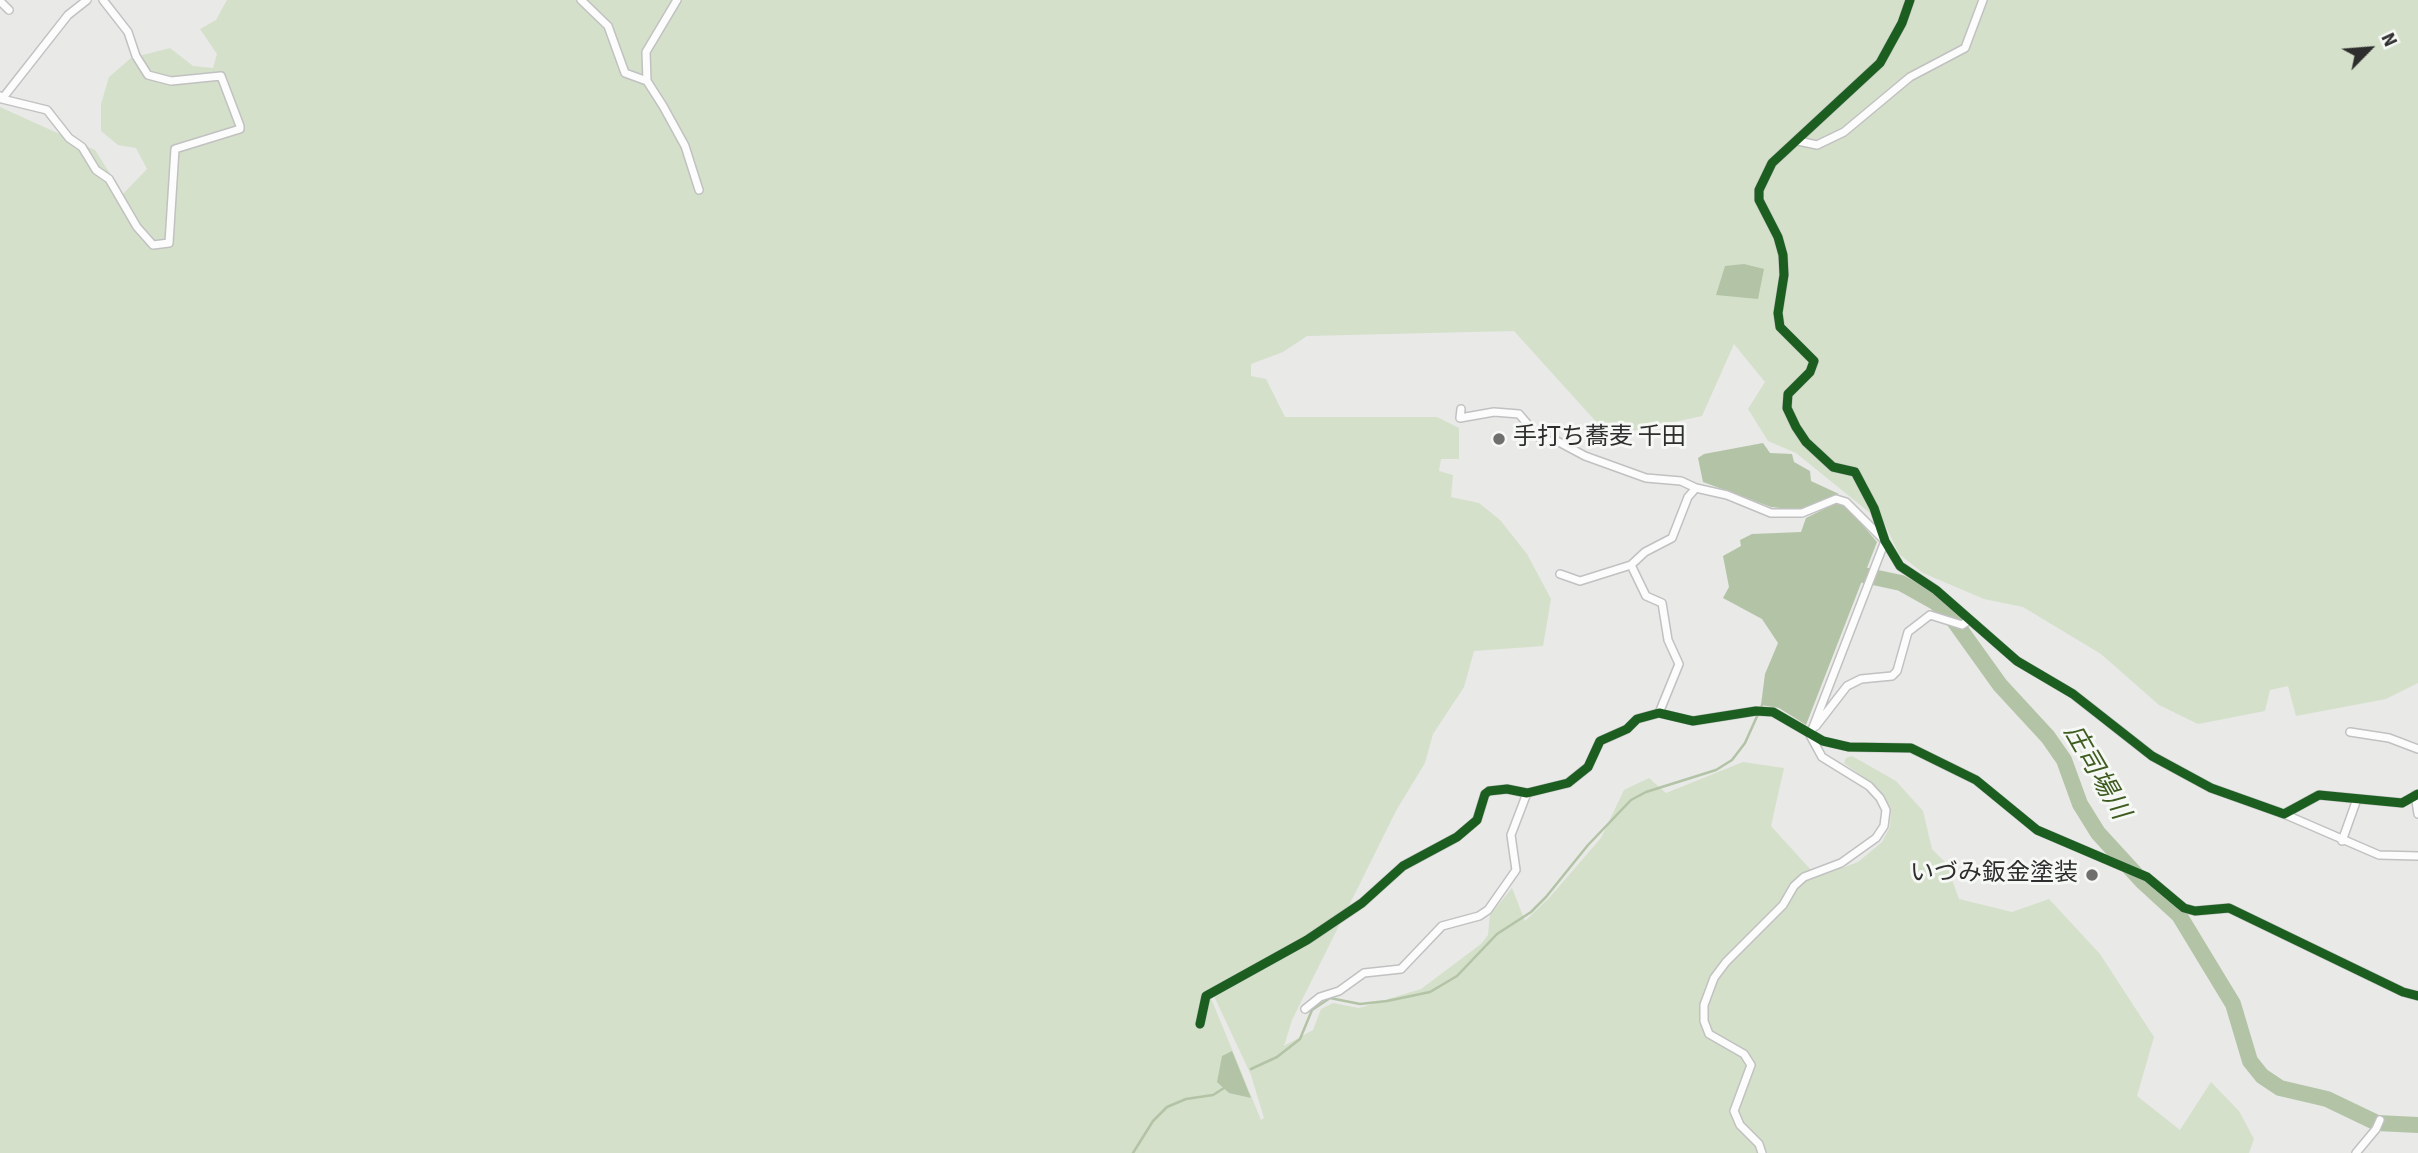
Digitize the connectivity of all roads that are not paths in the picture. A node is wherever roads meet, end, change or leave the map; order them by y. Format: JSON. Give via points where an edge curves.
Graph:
{"nodes":[{"id":1,"x":87,"y":0,"type":"edge"},
{"id":2,"x":103,"y":0,"type":"edge"},
{"id":3,"x":582,"y":0,"type":"edge"},
{"id":4,"x":677,"y":0,"type":"edge"},
{"id":5,"x":1910,"y":0,"type":"edge"},
{"id":6,"x":1983,"y":0,"type":"edge"},
{"id":7,"x":0,"y":1,"type":"edge"},
{"id":8,"x":9,"y":10,"type":"dead end"},
{"id":9,"x":647,"y":81,"type":"junction"},
{"id":10,"x":1,"y":97,"type":"edge"},
{"id":11,"x":1798,"y":141,"type":"junction"},
{"id":12,"x":699,"y":190,"type":"dead end"},
{"id":13,"x":1461,"y":409,"type":"dead end"},
{"id":14,"x":1696,"y":488,"type":"junction"},
{"id":15,"x":1885,"y":541,"type":"junction"},
{"id":16,"x":1631,"y":565,"type":"junction"},
{"id":17,"x":1560,"y":574,"type":"dead end"},
{"id":18,"x":1968,"y":621,"type":"junction"},
{"id":19,"x":1659,"y":713,"type":"junction"},
{"id":20,"x":2350,"y":732,"type":"dead end"},
{"id":21,"x":1810,"y":735,"type":"junction"},
{"id":22,"x":2418,"y":749,"type":"edge"},
{"id":23,"x":1527,"y":793,"type":"junction"},
{"id":24,"x":2417,"y":795,"type":"edge"},
{"id":25,"x":2357,"y":799,"type":"junction"},
{"id":26,"x":2284,"y":814,"type":"junction"},
{"id":27,"x":2418,"y":814,"type":"edge"},
{"id":28,"x":2342,"y":841,"type":"junction"},
{"id":29,"x":2418,"y":856,"type":"edge"},
{"id":30,"x":2418,"y":996,"type":"edge"},
{"id":31,"x":1305,"y":1009,"type":"dead end"},
{"id":32,"x":1200,"y":1024,"type":"dead end"},
{"id":33,"x":2379,"y":1120,"type":"dead end"},
{"id":34,"x":1762,"y":1153,"type":"edge"},
{"id":35,"x":2356,"y":1153,"type":"edge"}],
"edges":[{"from":1,"to":10,"type":"street","via":[[68,15]]},
{"from":2,"to":10,"type":"street","via":[[128,32],[148,75],[171,81],[221,76],[240,126],[240,130],[175,149],[169,243],[153,244],[137,227],[109,179],[96,170],[82,147],[47,110]]},
{"from":3,"to":9,"type":"street","via":[[608,26],[625,73]]},
{"from":4,"to":9,"type":"street","via":[[646,52]]},
{"from":5,"to":11,"type":"street","via":[[1880,63]]},
{"from":6,"to":11,"type":"street","via":[[1965,48],[1910,77],[1844,132],[1818,145]]},
{"from":7,"to":8,"type":"street"},
{"from":9,"to":12,"type":"street","via":[[685,146]]},
{"from":11,"to":15,"type":"street","via":[[1772,163],[1759,190],[1783,255],[1780,327],[1814,361],[1810,372],[1788,394],[1787,408],[1806,442],[1833,467],[1855,472]]},
{"from":13,"to":14,"type":"street","via":[[1460,418],[1494,412],[1520,414],[1542,441],[1557,441],[1646,478],[1681,481]]},
{"from":14,"to":15,"type":"street","via":[[1771,513],[1802,513],[1836,499],[1846,502]]},
{"from":14,"to":16,"type":"street","via":[[1672,538]]},
{"from":15,"to":18,"type":"street","via":[[1900,566],[1936,590]]},
{"from":15,"to":21,"type":"street"},
{"from":16,"to":17,"type":"street","via":[[1580,581]]},
{"from":16,"to":19,"type":"street","via":[[1646,596],[1662,603],[1668,640],[1679,664]]},
{"from":18,"to":21,"type":"street","via":[[1962,625],[1930,615],[1908,632],[1892,676],[1861,679],[1847,686]]},
{"from":18,"to":26,"type":"street","via":[[2152,756],[2211,788]]},
{"from":19,"to":21,"type":"street","via":[[1693,721],[1759,711],[1781,715]]},
{"from":19,"to":23,"type":"street","via":[[1637,719],[1600,741],[1588,767],[1576,778]]},
{"from":20,"to":22,"type":"street","via":[[2389,738]]},
{"from":21,"to":30,"type":"street","via":[[1849,747],[1911,748],[1976,780],[2037,830],[2147,877],[2184,908],[2229,908]]},
{"from":21,"to":34,"type":"street","via":[[1822,757],[1869,786],[1886,810],[1876,838],[1841,863],[1804,877],[1794,887],[1783,905],[1726,961],[1704,1005],[1709,1034],[1744,1054],[1751,1065],[1734,1111]]},
{"from":23,"to":31,"type":"street","via":[[1511,835],[1516,870],[1488,910],[1442,926],[1401,968],[1364,973]]},
{"from":23,"to":32,"type":"street","via":[[1489,791],[1477,820],[1457,837],[1402,866],[1362,903],[1307,940],[1209,992]]},
{"from":24,"to":25,"type":"street","via":[[2402,803]]},
{"from":24,"to":27,"type":"street"},
{"from":25,"to":26,"type":"street","via":[[2319,795]]},
{"from":25,"to":28,"type":"street"},
{"from":26,"to":28,"type":"street"},
{"from":28,"to":29,"type":"street","via":[[2379,855]]},
{"from":33,"to":35,"type":"street"}]}
